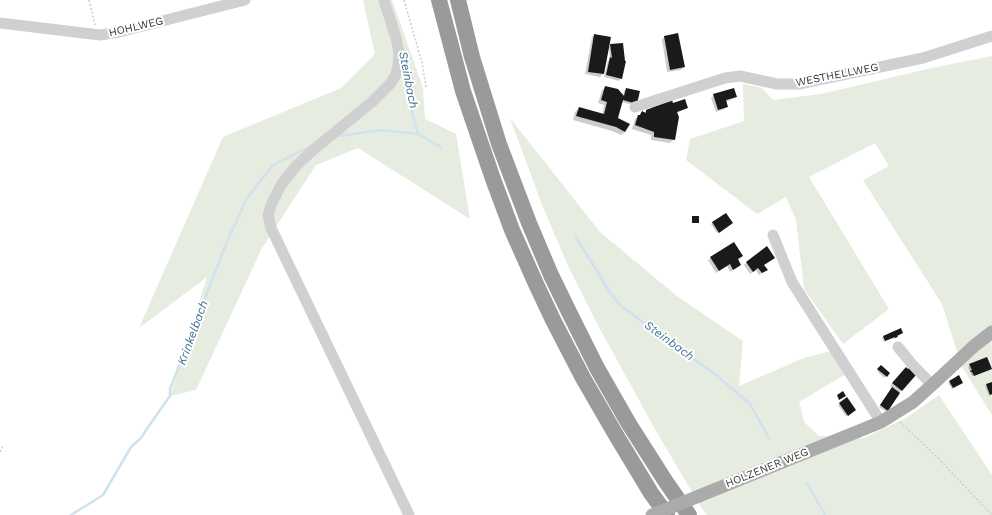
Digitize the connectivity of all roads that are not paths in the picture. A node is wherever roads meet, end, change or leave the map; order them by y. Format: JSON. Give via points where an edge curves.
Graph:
{"nodes":[{"id":1,"x":245,"y":0,"type":"edge"},
{"id":2,"x":384,"y":0,"type":"edge"},
{"id":3,"x":439,"y":0,"type":"edge"},
{"id":4,"x":458,"y":0,"type":"edge"},
{"id":5,"x":0,"y":23,"type":"edge"},
{"id":6,"x":992,"y":36,"type":"edge"},
{"id":7,"x":635,"y":107,"type":"dead end"},
{"id":8,"x":773,"y":235,"type":"dead end"},
{"id":9,"x":992,"y":332,"type":"edge"},
{"id":10,"x":898,"y":347,"type":"dead end"},
{"id":11,"x":932,"y":385,"type":"junction"},
{"id":12,"x":881,"y":422,"type":"junction"},
{"id":13,"x":409,"y":515,"type":"edge"},
{"id":14,"x":652,"y":515,"type":"edge"},
{"id":15,"x":667,"y":515,"type":"edge"},
{"id":16,"x":689,"y":515,"type":"edge"}],
"edges":[{"from":1,"to":5,"type":"street","name":"HOHLWEG","via":[[100,35]]},
{"from":2,"to":13,"type":"street","via":[[399,54],[396,74],[374,101],[296,166],[281,185],[268,215],[271,228]]},
{"from":3,"to":15,"type":"highway","via":[[463,91],[512,230],[583,378],[651,493]]},
{"from":4,"to":16,"type":"highway","via":[[472,57],[499,144],[551,275],[622,412]]},
{"from":6,"to":7,"type":"street","name":"WESTHELLWEG","via":[[923,58],[799,84],[777,84],[740,76],[725,78]]},
{"from":8,"to":12,"type":"street","via":[[792,282]]},
{"from":9,"to":11,"type":"main road","name":"HOLZENER WEG"},
{"from":10,"to":11,"type":"street"},
{"from":11,"to":12,"type":"main road","name":"HOLZENER WEG","via":[[913,402]]},
{"from":12,"to":14,"type":"main road","name":"HOLZENER WEG","bridge":true}]}
